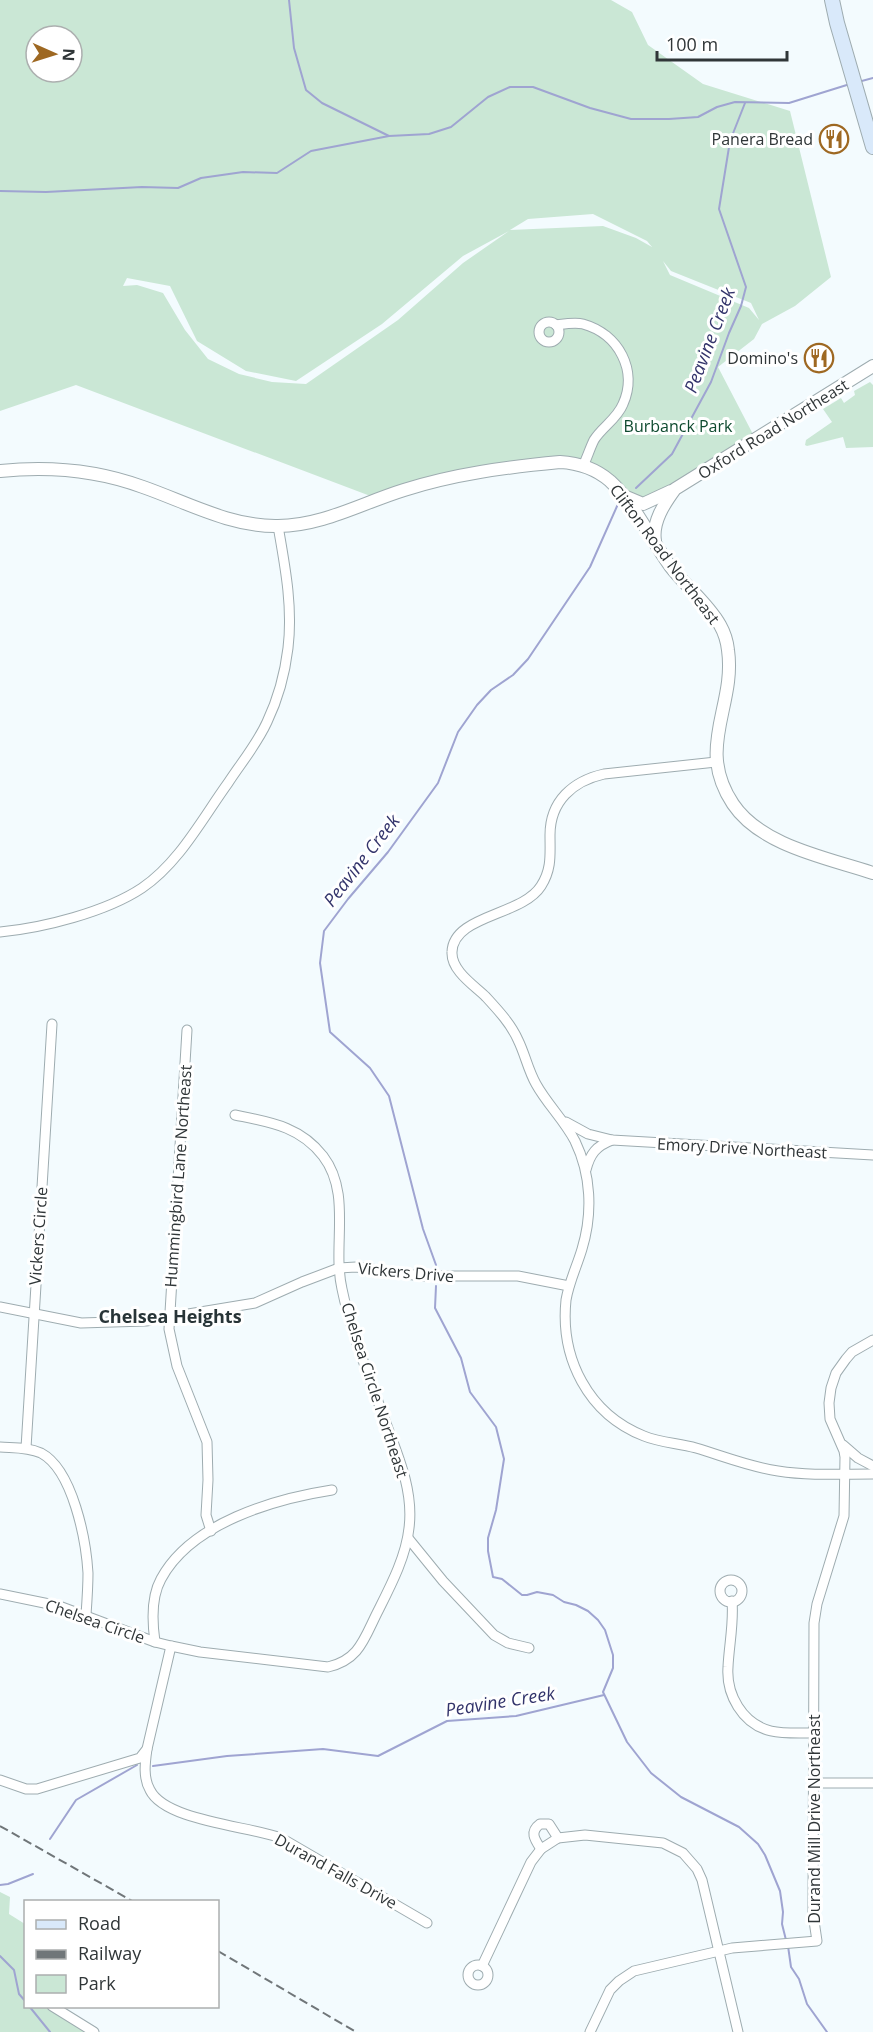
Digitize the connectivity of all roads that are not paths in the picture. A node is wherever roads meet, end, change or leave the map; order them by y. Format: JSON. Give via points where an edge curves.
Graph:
{"nodes":[{"id":1,"x":832,"y":0,"type":"edge"},
{"id":2,"x":873,"y":147,"type":"edge"},
{"id":3,"x":555,"y":325,"type":"dead end"},
{"id":4,"x":872,"y":367,"type":"edge"},
{"id":5,"x":583,"y":466,"type":"junction"},
{"id":6,"x":0,"y":471,"type":"edge"},
{"id":7,"x":675,"y":489,"type":"junction"},
{"id":8,"x":622,"y":495,"type":"junction"},
{"id":9,"x":279,"y":526,"type":"junction"},
{"id":10,"x":655,"y":541,"type":"junction"},
{"id":11,"x":716,"y":762,"type":"junction"},
{"id":12,"x":873,"y":873,"type":"edge"},
{"id":13,"x":0,"y":932,"type":"edge"},
{"id":14,"x":52,"y":1024,"type":"dead end"},
{"id":15,"x":187,"y":1030,"type":"dead end"},
{"id":16,"x":556,"y":1112,"type":"junction"},
{"id":17,"x":235,"y":1115,"type":"dead end"},
{"id":18,"x":612,"y":1140,"type":"junction"},
{"id":19,"x":873,"y":1155,"type":"edge"},
{"id":20,"x":586,"y":1173,"type":"junction"},
{"id":21,"x":339,"y":1268,"type":"junction"},
{"id":22,"x":569,"y":1286,"type":"junction"},
{"id":23,"x":0,"y":1306,"type":"edge"},
{"id":24,"x":33,"y":1314,"type":"junction"},
{"id":25,"x":169,"y":1318,"type":"junction"},
{"id":26,"x":873,"y":1340,"type":"edge"},
{"id":27,"x":841,"y":1444,"type":"junction"},
{"id":28,"x":0,"y":1448,"type":"edge"},
{"id":29,"x":26,"y":1448,"type":"junction"},
{"id":30,"x":873,"y":1466,"type":"edge"},
{"id":31,"x":843,"y":1474,"type":"junction"},
{"id":32,"x":873,"y":1474,"type":"edge"},
{"id":33,"x":332,"y":1490,"type":"dead end"},
{"id":34,"x":211,"y":1531,"type":"junction"},
{"id":35,"x":408,"y":1538,"type":"junction"},
{"id":36,"x":0,"y":1594,"type":"edge"},
{"id":37,"x":732,"y":1601,"type":"dead end"},
{"id":38,"x":86,"y":1615,"type":"junction"},
{"id":39,"x":155,"y":1642,"type":"junction"},
{"id":40,"x":171,"y":1646,"type":"junction"},
{"id":41,"x":529,"y":1648,"type":"dead end"},
{"id":42,"x":813,"y":1733,"type":"junction"},
{"id":43,"x":147,"y":1749,"type":"junction"},
{"id":44,"x":0,"y":1779,"type":"edge"},
{"id":45,"x":814,"y":1783,"type":"junction"},
{"id":46,"x":873,"y":1783,"type":"edge"},
{"id":47,"x":558,"y":1838,"type":"junction"},
{"id":48,"x":542,"y":1849,"type":"junction"},
{"id":49,"x":427,"y":1923,"type":"dead end"},
{"id":50,"x":719,"y":1950,"type":"junction"},
{"id":51,"x":482,"y":1966,"type":"dead end"},
{"id":52,"x":54,"y":2008,"type":"edge"},
{"id":53,"x":94,"y":2032,"type":"edge"},
{"id":54,"x":590,"y":2032,"type":"edge"},
{"id":55,"x":738,"y":2032,"type":"edge"}],
"edges":[{"from":1,"to":2,"type":"main road"},
{"from":3,"to":5,"type":"street","via":[[581,323],[592,327],[613,342],[626,362],[629,378],[625,400],[595,439]]},
{"from":4,"to":7,"type":"street","name":"Oxford Road Northeast"},
{"from":5,"to":8,"type":"street","name":"Clifton Road Northeast","via":[[602,475]]},
{"from":5,"to":9,"type":"street","name":"Clifton Road Northeast","via":[[560,462],[450,477],[324,519]]},
{"from":6,"to":9,"type":"street","name":"Clifton Road Northeast","via":[[42,468],[104,476],[224,517]]},
{"from":7,"to":8,"type":"street","name":"Oxford Road Northeast","via":[[643,504]]},
{"from":7,"to":10,"type":"street","name":"Oxford Road Northeast","via":[[658,518]]},
{"from":8,"to":10,"type":"street","name":"Clifton Road Northeast"},
{"from":9,"to":13,"type":"street","via":[[290,609],[288,648],[272,710],[250,750],[175,857],[140,890],[102,908],[32,928]]},
{"from":10,"to":11,"type":"street","name":"Clifton Road Northeast","via":[[671,567],[712,614],[727,645],[729,670]]},
{"from":11,"to":12,"type":"street","name":"Clifton Road Northeast","via":[[733,805],[758,829],[787,844]]},
{"from":11,"to":16,"type":"street","via":[[604,774],[575,785],[562,797],[553,814],[550,865],[537,891],[510,910],[464,929],[454,943],[452,958],[458,970],[508,1023],[531,1075]]},
{"from":14,"to":24,"type":"street","name":"Vickers Circle"},
{"from":15,"to":25,"type":"street","name":"Hummingbird Lane Northeast"},
{"from":16,"to":18,"type":"street","name":"Emory Drive Northeast","via":[[579,1130]]},
{"from":16,"to":20,"type":"street","via":[[574,1139]]},
{"from":17,"to":21,"type":"street","name":"Chelsea Circle Northeast","via":[[294,1130],[323,1156],[338,1196]]},
{"from":18,"to":19,"type":"street","name":"Emory Drive Northeast"},
{"from":18,"to":20,"type":"street","via":[[593,1152]]},
{"from":20,"to":22,"type":"street","via":[[587,1232]]},
{"from":21,"to":22,"type":"street","name":"Vickers Drive","via":[[372,1268],[421,1276],[518,1276]]},
{"from":21,"to":25,"type":"street","name":"Vickers Drive","via":[[255,1303]]},
{"from":21,"to":35,"type":"street","name":"Chelsea Circle Northeast","via":[[349,1318],[405,1478],[410,1505]]},
{"from":22,"to":31,"type":"street","via":[[565,1322],[570,1357],[589,1394],[608,1415],[651,1438],[763,1469],[810,1475]]},
{"from":23,"to":24,"type":"street","name":"Vickers Drive"},
{"from":24,"to":25,"type":"street","name":"Vickers Drive","via":[[95,1324]]},
{"from":24,"to":29,"type":"street","name":"Vickers Circle"},
{"from":25,"to":34,"type":"street","name":"Hummingbird Lane Northeast","via":[[177,1366],[207,1442],[206,1515]]},
{"from":26,"to":27,"type":"street","via":[[852,1352],[833,1381],[829,1411]]},
{"from":27,"to":30,"type":"street"},
{"from":27,"to":31,"type":"street","name":"Durand Mill Drive Northeast","via":[[845,1457]]},
{"from":28,"to":29,"type":"street"},
{"from":29,"to":38,"type":"street","via":[[41,1453],[60,1469],[67,1484],[86,1558]]},
{"from":31,"to":32,"type":"street"},
{"from":31,"to":42,"type":"street","name":"Durand Mill Drive Northeast","via":[[843,1523],[815,1614]]},
{"from":33,"to":34,"type":"street","via":[[282,1500]]},
{"from":34,"to":39,"type":"street","via":[[182,1551],[161,1579],[153,1606]]},
{"from":35,"to":40,"type":"street","name":"Chelsea Circle Northeast","via":[[365,1638],[352,1658],[342,1664],[308,1666]]},
{"from":35,"to":41,"type":"street","via":[[494,1635]]},
{"from":36,"to":38,"type":"street","name":"Chelsea Circle"},
{"from":37,"to":42,"type":"street","via":[[728,1682],[739,1708],[768,1731]]},
{"from":38,"to":39,"type":"street","name":"Chelsea Circle"},
{"from":39,"to":40,"type":"street","name":"Chelsea Circle Northeast"},
{"from":40,"to":43,"type":"street","name":"Durand Falls Drive"},
{"from":42,"to":45,"type":"street","name":"Durand Mill Drive Northeast"},
{"from":43,"to":44,"type":"street","via":[[134,1761],[47,1787],[26,1789]]},
{"from":43,"to":49,"type":"street","name":"Durand Falls Drive","via":[[146,1781],[162,1804],[186,1815],[281,1838]]},
{"from":45,"to":46,"type":"street"},
{"from":45,"to":50,"type":"street","name":"Durand Mill Drive Northeast","via":[[813,1914],[817,1941]]},
{"from":47,"to":48,"type":"street"},
{"from":47,"to":48,"type":"street","via":[[549,1824],[540,1824],[534,1834]]},
{"from":47,"to":50,"type":"street","via":[[585,1835],[653,1841],[683,1853],[702,1880]]},
{"from":48,"to":51,"type":"street","via":[[526,1871]]},
{"from":50,"to":54,"type":"street","name":"Durand Mill Drive Northeast","via":[[629,1974],[607,1994]]},
{"from":50,"to":55,"type":"street"},
{"from":52,"to":53,"type":"street"}]}
